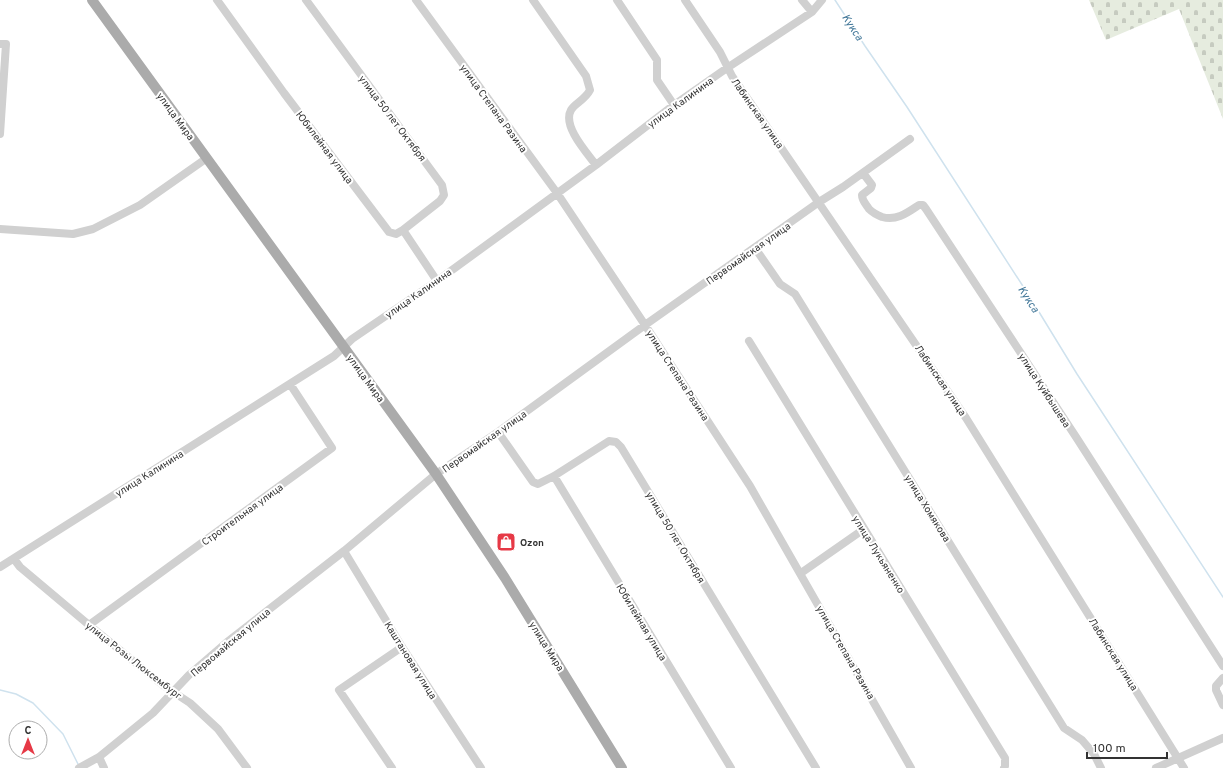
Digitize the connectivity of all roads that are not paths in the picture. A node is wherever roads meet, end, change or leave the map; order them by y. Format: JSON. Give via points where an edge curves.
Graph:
{"nodes":[{"id":1,"x":92,"y":0,"type":"edge"},
{"id":2,"x":217,"y":0,"type":"edge"},
{"id":3,"x":306,"y":0,"type":"edge"},
{"id":4,"x":416,"y":0,"type":"edge"},
{"id":5,"x":533,"y":0,"type":"edge"},
{"id":6,"x":617,"y":0,"type":"edge"},
{"id":7,"x":685,"y":0,"type":"edge"},
{"id":8,"x":802,"y":0,"type":"edge"},
{"id":9,"x":822,"y":0,"type":"edge"},
{"id":10,"x":812,"y":12,"type":"junction"},
{"id":11,"x":0,"y":44,"type":"edge"},
{"id":12,"x":727,"y":68,"type":"junction"},
{"id":13,"x":674,"y":105,"type":"junction"},
{"id":14,"x":0,"y":134,"type":"edge"},
{"id":15,"x":910,"y":139,"type":"dead end"},
{"id":16,"x":207,"y":158,"type":"junction"},
{"id":17,"x":596,"y":165,"type":"junction"},
{"id":18,"x":863,"y":173,"type":"junction"},
{"id":19,"x":557,"y":193,"type":"junction"},
{"id":20,"x":820,"y":202,"type":"junction"},
{"id":21,"x":0,"y":229,"type":"edge"},
{"id":22,"x":403,"y":230,"type":"junction"},
{"id":23,"x":755,"y":248,"type":"junction"},
{"id":24,"x":437,"y":281,"type":"junction"},
{"id":25,"x":645,"y":325,"type":"junction"},
{"id":26,"x":749,"y":340,"type":"dead end"},
{"id":27,"x":344,"y":347,"type":"junction"},
{"id":28,"x":290,"y":384,"type":"junction"},
{"id":29,"x":498,"y":432,"type":"junction"},
{"id":30,"x":436,"y":474,"type":"junction"},
{"id":31,"x":554,"y":476,"type":"junction"},
{"id":32,"x":864,"y":529,"type":"junction"},
{"id":33,"x":344,"y":551,"type":"junction"},
{"id":34,"x":14,"y":559,"type":"junction"},
{"id":35,"x":0,"y":567,"type":"edge"},
{"id":36,"x":801,"y":573,"type":"junction"},
{"id":37,"x":88,"y":625,"type":"junction"},
{"id":38,"x":402,"y":647,"type":"junction"},
{"id":39,"x":1223,"y":666,"type":"edge"},
{"id":40,"x":1223,"y":678,"type":"edge"},
{"id":41,"x":173,"y":692,"type":"junction"},
{"id":42,"x":1223,"y":705,"type":"edge"},
{"id":43,"x":1223,"y":738,"type":"edge"},
{"id":44,"x":99,"y":757,"type":"junction"},
{"id":45,"x":1179,"y":758,"type":"junction"},
{"id":46,"x":82,"y":766,"type":"edge"},
{"id":47,"x":104,"y":768,"type":"edge"},
{"id":48,"x":247,"y":768,"type":"edge"},
{"id":49,"x":392,"y":768,"type":"edge"},
{"id":50,"x":481,"y":768,"type":"edge"},
{"id":51,"x":622,"y":768,"type":"edge"},
{"id":52,"x":731,"y":768,"type":"edge"},
{"id":53,"x":816,"y":768,"type":"edge"},
{"id":54,"x":911,"y":768,"type":"edge"},
{"id":55,"x":1004,"y":768,"type":"edge"},
{"id":56,"x":1101,"y":768,"type":"edge"},
{"id":57,"x":1156,"y":768,"type":"edge"},
{"id":58,"x":1184,"y":768,"type":"edge"}],
"edges":[{"from":1,"to":16,"type":"main road","name":"улица Мира"},
{"from":2,"to":22,"type":"street","name":"Юбилейная улица","via":[[389,232],[396,234]]},
{"from":3,"to":22,"type":"street","name":"улица 50 лет Октября","via":[[442,185],[444,195],[440,201]]},
{"from":4,"to":19,"type":"street","name":"улица Степана Разина"},
{"from":5,"to":17,"type":"street","via":[[586,76],[590,90],[588,96],[571,109],[568,118],[571,129]]},
{"from":6,"to":13,"type":"street","via":[[658,60],[657,80]]},
{"from":7,"to":12,"type":"street","name":"Лабинская улица","via":[[720,52]]},
{"from":8,"to":10,"type":"street"},
{"from":9,"to":10,"type":"street","name":"улица Калинина"},
{"from":10,"to":12,"type":"street","name":"улица Калинина"},
{"from":11,"to":14,"type":"street","via":[[6,44]]},
{"from":12,"to":13,"type":"street","name":"улица Калинина"},
{"from":12,"to":20,"type":"street","name":"Лабинская улица"},
{"from":13,"to":17,"type":"street","name":"улица Калинина"},
{"from":15,"to":18,"type":"street","name":"Первомайская улица"},
{"from":16,"to":21,"type":"street","via":[[140,205],[93,229],[73,234]]},
{"from":16,"to":27,"type":"main road","name":"улица Мира"},
{"from":17,"to":19,"type":"street","name":"улица Калинина"},
{"from":18,"to":20,"type":"street","name":"Первомайская улица"},
{"from":18,"to":39,"type":"street","name":"улица Куйбышева","via":[[872,185],[862,196],[862,200],[872,213],[895,218],[919,205],[926,209]]},
{"from":19,"to":24,"type":"street","name":"улица Калинина"},
{"from":19,"to":25,"type":"street","name":"улица Степана Разина"},
{"from":20,"to":23,"type":"street","name":"Первомайская улица"},
{"from":20,"to":45,"type":"street","name":"Лабинская улица","via":[[966,418]]},
{"from":22,"to":24,"type":"street"},
{"from":23,"to":25,"type":"street","name":"Первомайская улица"},
{"from":23,"to":56,"type":"street","name":"улица Хомякова","via":[[780,284],[794,294],[1064,728],[1082,740],[1094,754]]},
{"from":24,"to":27,"type":"street","name":"улица Калинина"},
{"from":25,"to":29,"type":"street","name":"Первомайская улица"},
{"from":25,"to":36,"type":"street","name":"улица Степана Разина","via":[[750,486]]},
{"from":26,"to":32,"type":"street","name":"улица Лукьяненко"},
{"from":27,"to":28,"type":"street","name":"улица Калинина"},
{"from":27,"to":30,"type":"main road","name":"улица Мира"},
{"from":28,"to":34,"type":"street","name":"улица Калинина"},
{"from":28,"to":37,"type":"street","name":"Строительная улица","via":[[332,448]]},
{"from":29,"to":30,"type":"street","name":"Первомайская улица"},
{"from":29,"to":31,"type":"street","name":"улица 50 лет Октября","via":[[533,482],[538,484]]},
{"from":30,"to":33,"type":"street","name":"Первомайская улица"},
{"from":30,"to":51,"type":"main road","name":"улица Мира","via":[[505,578]]},
{"from":31,"to":52,"type":"street","name":"Юбилейная улица"},
{"from":31,"to":53,"type":"street","name":"улица 50 лет Октября","via":[[609,441],[616,442],[621,447]]},
{"from":32,"to":36,"type":"street"},
{"from":32,"to":55,"type":"street","name":"улица Лукьяненко","via":[[1005,758]]},
{"from":33,"to":38,"type":"street","name":"Каштановая улица"},
{"from":33,"to":41,"type":"street","name":"Первомайская улица","via":[[226,643]]},
{"from":34,"to":35,"type":"street","name":"улица Калинина"},
{"from":34,"to":37,"type":"street","name":"улица Розы Люксембург"},
{"from":36,"to":54,"type":"street","name":"улица Степана Разина"},
{"from":37,"to":41,"type":"street","name":"улица Розы Люксембург"},
{"from":38,"to":49,"type":"street","via":[[339,690]]},
{"from":38,"to":50,"type":"street","name":"Каштановая улица"},
{"from":40,"to":42,"type":"street","via":[[1216,686],[1216,690]]},
{"from":41,"to":44,"type":"street","name":"Первомайская улица"},
{"from":41,"to":48,"type":"street","name":"улица Розы Люксембург","via":[[190,703],[218,729]]},
{"from":43,"to":45,"type":"street"},
{"from":44,"to":46,"type":"street","name":"Первомайская улица"},
{"from":44,"to":47,"type":"street"},
{"from":45,"to":57,"type":"street"},
{"from":45,"to":58,"type":"street","name":"Лабинская улица"}]}
